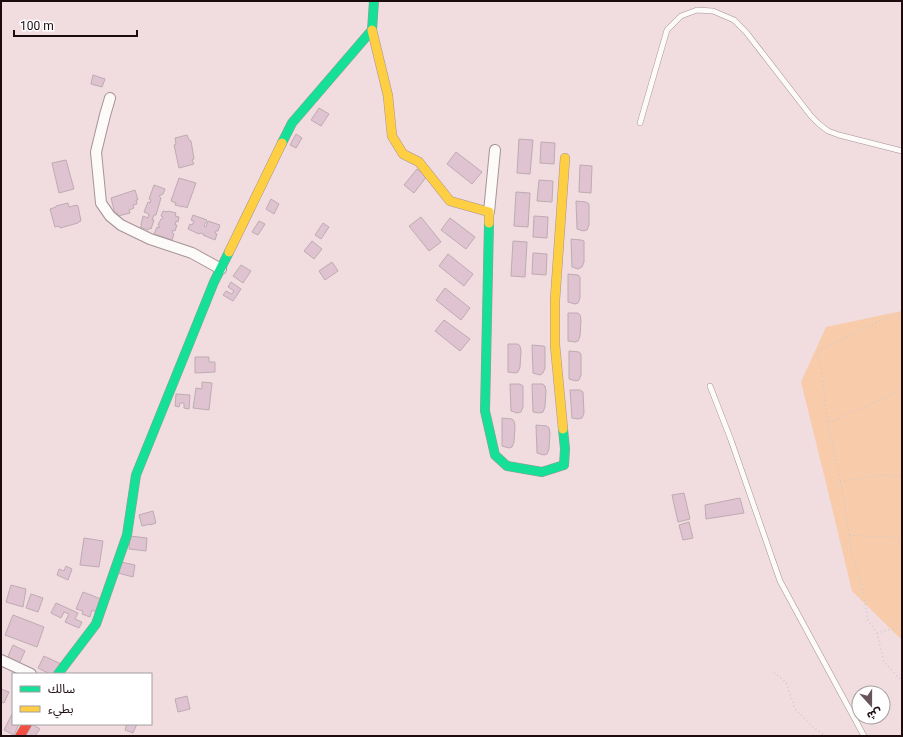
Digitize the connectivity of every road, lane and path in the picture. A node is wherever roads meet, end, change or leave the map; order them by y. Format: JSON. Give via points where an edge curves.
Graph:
{"nodes":[{"id":1,"x":374,"y":1,"type":"edge"},
{"id":2,"x":372,"y":30,"type":"junction"},
{"id":3,"x":110,"y":98,"type":"dead end"},
{"id":4,"x":640,"y":123,"type":"dead end"},
{"id":5,"x":495,"y":150,"type":"dead end"},
{"id":6,"x":902,"y":151,"type":"edge"},
{"id":7,"x":565,"y":158,"type":"dead end"},
{"id":8,"x":489,"y":212,"type":"junction"},
{"id":9,"x":220,"y":269,"type":"junction"},
{"id":10,"x":902,"y":311,"type":"edge"},
{"id":11,"x":710,"y":386,"type":"dead end"},
{"id":12,"x":902,"y":390,"type":"edge"},
{"id":13,"x":828,"y":423,"type":"junction"},
{"id":14,"x":902,"y":476,"type":"edge"},
{"id":15,"x":840,"y":481,"type":"junction"},
{"id":16,"x":849,"y":535,"type":"junction"},
{"id":17,"x":902,"y":538,"type":"edge"},
{"id":18,"x":902,"y":626,"type":"edge"},
{"id":19,"x":877,"y":633,"type":"junction"},
{"id":20,"x":1,"y":660,"type":"edge"},
{"id":21,"x":30,"y":673,"type":"edge"},
{"id":22,"x":59,"y":673,"type":"edge"},
{"id":23,"x":774,"y":673,"type":"dead end"},
{"id":24,"x":902,"y":680,"type":"edge"},
{"id":25,"x":26,"y":725,"type":"edge"},
{"id":26,"x":20,"y":736,"type":"edge"},
{"id":27,"x":825,"y":736,"type":"edge"},
{"id":28,"x":864,"y":736,"type":"edge"}],
"edges":[{"from":1,"to":2,"type":"street"},
{"from":2,"to":8,"type":"street","via":[[388,96],[392,136],[403,154],[419,162],[450,201]]},
{"from":2,"to":9,"type":"street","via":[[292,123]]},
{"from":3,"to":9,"type":"street","via":[[96,152],[101,203],[120,225],[150,239],[192,253]]},
{"from":4,"to":6,"type":"lane","via":[[667,30],[681,16],[697,10],[713,10],[734,20],[746,32],[818,124],[839,135]]},
{"from":5,"to":8,"type":"street"},
{"from":7,"to":8,"type":"street","via":[[555,345],[566,449],[564,465],[542,472],[507,466],[495,455],[485,411]]},
{"from":9,"to":22,"type":"street","via":[[136,475],[127,535],[96,624]]},
{"from":10,"to":13,"type":"path","via":[[817,351]]},
{"from":11,"to":28,"type":"lane","via":[[780,581]]},
{"from":12,"to":13,"type":"path"},
{"from":13,"to":15,"type":"path"},
{"from":14,"to":15,"type":"path","via":[[883,475]]},
{"from":15,"to":16,"type":"path"},
{"from":16,"to":17,"type":"path"},
{"from":16,"to":19,"type":"path","via":[[852,554],[862,583],[868,620]]},
{"from":18,"to":19,"type":"path"},
{"from":19,"to":24,"type":"path","via":[[884,662]]},
{"from":20,"to":21,"type":"street"},
{"from":23,"to":27,"type":"path","via":[[786,682],[795,709]]},
{"from":25,"to":26,"type":"street"}]}
